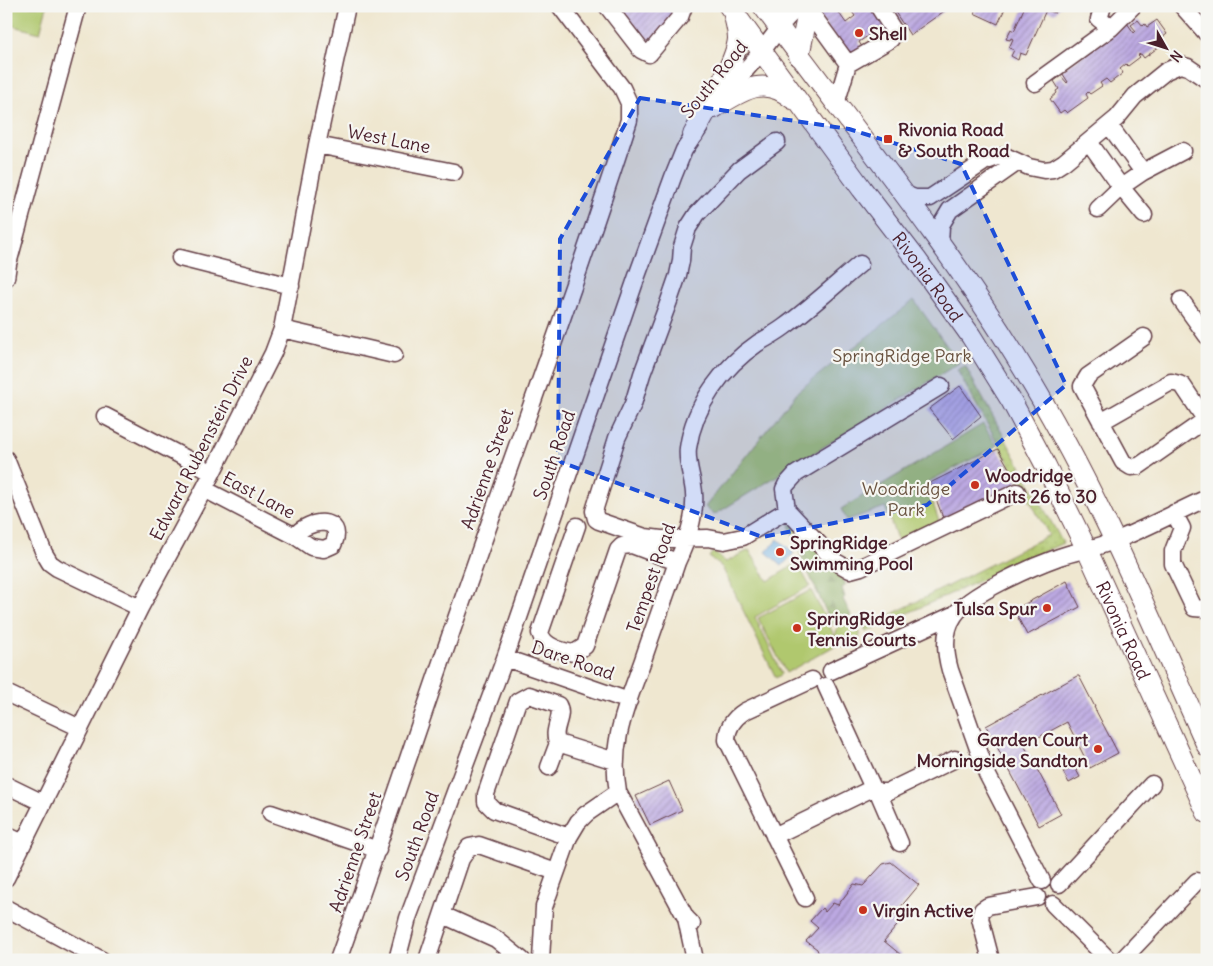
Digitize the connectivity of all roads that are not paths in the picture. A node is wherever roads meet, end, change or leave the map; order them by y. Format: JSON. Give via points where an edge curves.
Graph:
{"nodes":[{"id":1,"x":78,"y":6,"type":"edge"},
{"id":2,"x":347,"y":6,"type":"edge"},
{"id":3,"x":560,"y":6,"type":"edge"},
{"id":4,"x":607,"y":6,"type":"edge"},
{"id":5,"x":684,"y":6,"type":"edge"},
{"id":6,"x":763,"y":6,"type":"edge"},
{"id":7,"x":878,"y":6,"type":"edge"},
{"id":8,"x":1103,"y":6,"type":"edge"},
{"id":9,"x":1133,"y":6,"type":"edge"},
{"id":10,"x":1182,"y":6,"type":"edge"},
{"id":11,"x":730,"y":8,"type":"edge"},
{"id":12,"x":808,"y":11,"type":"edge"},
{"id":13,"x":1110,"y":28,"type":"junction"},
{"id":14,"x":779,"y":29,"type":"junction"},
{"id":15,"x":1207,"y":34,"type":"edge"},
{"id":16,"x":762,"y":51,"type":"junction"},
{"id":17,"x":798,"y":56,"type":"junction"},
{"id":18,"x":848,"y":64,"type":"junction"},
{"id":19,"x":1207,"y":80,"type":"edge"},
{"id":20,"x":1035,"y":83,"type":"dead end"},
{"id":21,"x":836,"y":104,"type":"junction"},
{"id":22,"x":802,"y":107,"type":"junction"},
{"id":23,"x":714,"y":108,"type":"junction"},
{"id":24,"x":1108,"y":125,"type":"junction"},
{"id":25,"x":693,"y":135,"type":"junction"},
{"id":26,"x":777,"y":142,"type":"dead end"},
{"id":27,"x":1089,"y":142,"type":"junction"},
{"id":28,"x":318,"y":145,"type":"junction"},
{"id":29,"x":1183,"y":151,"type":"dead end"},
{"id":30,"x":1018,"y":162,"type":"junction"},
{"id":31,"x":454,"y":172,"type":"dead end"},
{"id":32,"x":1143,"y":172,"type":"junction"},
{"id":33,"x":1121,"y":187,"type":"junction"},
{"id":34,"x":902,"y":193,"type":"junction"},
{"id":35,"x":1098,"y":210,"type":"dead end"},
{"id":36,"x":1144,"y":215,"type":"dead end"},
{"id":37,"x":940,"y":244,"type":"junction"},
{"id":38,"x":180,"y":258,"type":"dead end"},
{"id":39,"x":860,"y":264,"type":"dead end"},
{"id":40,"x":7,"y":269,"type":"edge"},
{"id":41,"x":291,"y":286,"type":"junction"},
{"id":42,"x":1181,"y":300,"type":"dead end"},
{"id":43,"x":282,"y":330,"type":"junction"},
{"id":44,"x":1207,"y":336,"type":"edge"},
{"id":45,"x":1144,"y":337,"type":"dead end"},
{"id":46,"x":394,"y":355,"type":"dead end"},
{"id":47,"x":941,"y":386,"type":"dead end"},
{"id":48,"x":105,"y":416,"type":"dead end"},
{"id":49,"x":1206,"y":421,"type":"edge"},
{"id":50,"x":1101,"y":422,"type":"junction"},
{"id":51,"x":6,"y":459,"type":"edge"},
{"id":52,"x":212,"y":473,"type":"junction"},
{"id":53,"x":204,"y":489,"type":"junction"},
{"id":54,"x":1017,"y":492,"type":"dead end"},
{"id":55,"x":1207,"y":498,"type":"edge"},
{"id":56,"x":787,"y":510,"type":"junction"},
{"id":57,"x":1174,"y":513,"type":"junction"},
{"id":58,"x":577,"y":526,"type":"dead end"},
{"id":59,"x":295,"y":536,"type":"dead end"},
{"id":60,"x":688,"y":539,"type":"junction"},
{"id":61,"x":1114,"y":541,"type":"junction"},
{"id":62,"x":1087,"y":550,"type":"junction"},
{"id":63,"x":677,"y":562,"type":"junction"},
{"id":64,"x":140,"y":608,"type":"junction"},
{"id":65,"x":1207,"y":609,"type":"edge"},
{"id":66,"x":955,"y":614,"type":"junction"},
{"id":67,"x":505,"y":658,"type":"junction"},
{"id":68,"x":823,"y":679,"type":"junction"},
{"id":69,"x":6,"y":693,"type":"edge"},
{"id":70,"x":629,"y":701,"type":"junction"},
{"id":71,"x":80,"y":728,"type":"junction"},
{"id":72,"x":558,"y":743,"type":"junction"},
{"id":73,"x":1207,"y":746,"type":"edge"},
{"id":74,"x":955,"y":759,"type":"dead end"},
{"id":75,"x":615,"y":761,"type":"junction"},
{"id":76,"x":550,"y":767,"type":"dead end"},
{"id":77,"x":6,"y":784,"type":"edge"},
{"id":78,"x":1152,"y":784,"type":"dead end"},
{"id":79,"x":875,"y":790,"type":"junction"},
{"id":80,"x":618,"y":792,"type":"junction"},
{"id":81,"x":42,"y":803,"type":"junction"},
{"id":82,"x":271,"y":813,"type":"dead end"},
{"id":83,"x":1207,"y":813,"type":"edge"},
{"id":84,"x":6,"y":835,"type":"edge"},
{"id":85,"x":774,"y":836,"type":"junction"},
{"id":86,"x":569,"y":837,"type":"junction"},
{"id":87,"x":23,"y":843,"type":"junction"},
{"id":88,"x":900,"y":843,"type":"dead end"},
{"id":89,"x":378,"y":850,"type":"junction"},
{"id":90,"x":556,"y":872,"type":"junction"},
{"id":91,"x":6,"y":878,"type":"edge"},
{"id":92,"x":1042,"y":881,"type":"junction"},
{"id":93,"x":1197,"y":881,"type":"dead end"},
{"id":94,"x":1059,"y":884,"type":"junction"},
{"id":95,"x":1037,"y":897,"type":"junction"},
{"id":96,"x":805,"y":898,"type":"dead end"},
{"id":97,"x":1053,"y":904,"type":"junction"},
{"id":98,"x":6,"y":908,"type":"edge"},
{"id":99,"x":443,"y":915,"type":"junction"},
{"id":100,"x":408,"y":918,"type":"junction"},
{"id":101,"x":102,"y":960,"type":"edge"},
{"id":102,"x":338,"y":960,"type":"edge"},
{"id":103,"x":385,"y":960,"type":"edge"},
{"id":104,"x":396,"y":960,"type":"edge"},
{"id":105,"x":428,"y":960,"type":"edge"},
{"id":106,"x":522,"y":960,"type":"edge"},
{"id":107,"x":541,"y":960,"type":"edge"},
{"id":108,"x":695,"y":960,"type":"edge"},
{"id":109,"x":991,"y":960,"type":"edge"},
{"id":110,"x":1109,"y":960,"type":"edge"},
{"id":111,"x":1122,"y":960,"type":"edge"}],
"edges":[{"from":1,"to":40,"type":"street"},
{"from":2,"to":28,"type":"street","name":"Edward Rubenstein Drive"},
{"from":3,"to":89,"type":"street","name":"Adrienne Street","via":[[622,88],[629,103],[629,120],[420,719]]},
{"from":4,"to":5,"type":"street","via":[[641,50],[649,54],[680,17]]},
{"from":6,"to":14,"type":"main road","name":"Rivonia Road"},
{"from":7,"to":18,"type":"street","via":[[894,31],[891,39]]},
{"from":8,"to":13,"type":"street","via":[[1099,19]]},
{"from":9,"to":13,"type":"street"},
{"from":10,"to":15,"type":"street"},
{"from":11,"to":16,"type":"main road","name":"Rivonia Road"},
{"from":11,"to":25,"type":"main road","via":[[738,29],[738,41],[733,58]]},
{"from":12,"to":14,"type":"street","name":"South Road","via":[[787,18]]},
{"from":12,"to":17,"type":"main road"},
{"from":12,"to":18,"type":"street"},
{"from":13,"to":20,"type":"street"},
{"from":14,"to":16,"type":"street","name":"South Road"},
{"from":14,"to":17,"type":"main road","name":"Rivonia Road"},
{"from":16,"to":22,"type":"main road","name":"Rivonia Road"},
{"from":16,"to":23,"type":"street","name":"South Road"},
{"from":17,"to":21,"type":"main road","name":"Rivonia Road"},
{"from":18,"to":21,"type":"street"},
{"from":19,"to":24,"type":"street","via":[[1188,67],[1172,67],[1135,96]]},
{"from":21,"to":34,"type":"main road","name":"Rivonia Road"},
{"from":22,"to":23,"type":"main road","via":[[779,89],[764,86],[744,90]]},
{"from":22,"to":62,"type":"main road","name":"Rivonia Road","via":[[971,336],[1034,442]]},
{"from":23,"to":25,"type":"street","name":"South Road"},
{"from":24,"to":27,"type":"street"},
{"from":24,"to":32,"type":"street"},
{"from":25,"to":67,"type":"street","name":"South Road","via":[[672,177],[636,276]]},
{"from":26,"to":60,"type":"street","via":[[739,170],[688,228],[678,275],[633,404],[617,438],[594,512],[599,521],[645,537]]},
{"from":27,"to":30,"type":"street","via":[[1053,169],[1044,170]]},
{"from":27,"to":33,"type":"street"},
{"from":28,"to":31,"type":"street","name":"West Lane"},
{"from":28,"to":41,"type":"street","name":"Edward Rubenstein Drive"},
{"from":29,"to":32,"type":"street"},
{"from":30,"to":34,"type":"street","via":[[1005,156],[984,162],[930,198],[915,198]]},
{"from":30,"to":37,"type":"street","via":[[950,210],[941,224]]},
{"from":32,"to":33,"type":"street"},
{"from":33,"to":35,"type":"street"},
{"from":33,"to":36,"type":"street"},
{"from":34,"to":37,"type":"main road","name":"Rivonia Road"},
{"from":37,"to":61,"type":"main road","name":"Rivonia Road","via":[[1026,372]]},
{"from":38,"to":41,"type":"street"},
{"from":39,"to":60,"type":"street","name":"Tempest Road","via":[[784,328],[739,359],[708,394],[688,449],[695,495]]},
{"from":41,"to":43,"type":"street","name":"Edward Rubenstein Drive"},
{"from":42,"to":44,"type":"street"},
{"from":43,"to":46,"type":"street"},
{"from":43,"to":52,"type":"street","name":"Edward Rubenstein Drive"},
{"from":45,"to":50,"type":"street","via":[[1084,380],[1082,386]]},
{"from":47,"to":56,"type":"street","via":[[796,474],[784,489]]},
{"from":48,"to":52,"type":"street"},
{"from":49,"to":50,"type":"street","via":[[1183,386],[1171,382]]},
{"from":49,"to":50,"type":"street","via":[[1135,467],[1123,462]]},
{"from":51,"to":64,"type":"street","via":[[50,563]]},
{"from":52,"to":53,"type":"street","name":"Edward Rubenstein Drive"},
{"from":53,"to":59,"type":"street","name":"East Lane"},
{"from":53,"to":64,"type":"street","name":"Edward Rubenstein Drive"},
{"from":54,"to":56,"type":"street","via":[[850,570],[836,562]]},
{"from":55,"to":57,"type":"street"},
{"from":56,"to":60,"type":"street","via":[[734,540]]},
{"from":57,"to":61,"type":"street"},
{"from":57,"to":65,"type":"street","via":[[1182,528],[1173,551],[1173,564],[1194,608]]},
{"from":58,"to":63,"type":"street","via":[[540,633],[545,643],[567,652],[574,653],[585,646],[622,546],[632,545]]},
{"from":60,"to":63,"type":"street","name":"Tempest Road"},
{"from":61,"to":62,"type":"street"},
{"from":61,"to":73,"type":"main road","name":"Rivonia Road"},
{"from":62,"to":66,"type":"street","via":[[1060,557],[987,589]]},
{"from":62,"to":83,"type":"main road","name":"Rivonia Road"},
{"from":63,"to":70,"type":"street","name":"Tempest Road"},
{"from":64,"to":71,"type":"street","name":"Edward Rubenstein Drive"},
{"from":66,"to":68,"type":"street"},
{"from":66,"to":92,"type":"street","via":[[948,628],[946,644],[950,670],[987,774]]},
{"from":67,"to":70,"type":"street","name":"Dare Road"},
{"from":67,"to":100,"type":"street","name":"South Road"},
{"from":68,"to":79,"type":"street"},
{"from":68,"to":85,"type":"street","via":[[745,710],[727,732],[727,740]]},
{"from":69,"to":71,"type":"street"},
{"from":70,"to":75,"type":"street","name":"Tempest Road","via":[[619,728]]},
{"from":71,"to":81,"type":"street","name":"Edward Rubenstein Drive"},
{"from":72,"to":75,"type":"street"},
{"from":72,"to":76,"type":"street"},
{"from":72,"to":86,"type":"street","via":[[554,733],[561,712],[558,705],[529,695],[518,701],[485,798],[494,810]]},
{"from":74,"to":79,"type":"street","via":[[887,792]]},
{"from":75,"to":80,"type":"street","name":"Tempest Road"},
{"from":77,"to":81,"type":"street"},
{"from":78,"to":94,"type":"street"},
{"from":79,"to":85,"type":"street"},
{"from":79,"to":88,"type":"street"},
{"from":80,"to":86,"type":"street","via":[[586,814]]},
{"from":80,"to":108,"type":"street","name":"Tempest Road","via":[[689,921]]},
{"from":81,"to":87,"type":"street","name":"Edward Rubenstein Drive"},
{"from":82,"to":89,"type":"street"},
{"from":84,"to":87,"type":"street"},
{"from":85,"to":96,"type":"street"},
{"from":86,"to":90,"type":"street"},
{"from":87,"to":91,"type":"street","name":"Edward Rubenstein Drive"},
{"from":89,"to":102,"type":"street","name":"Adrienne Street"},
{"from":90,"to":99,"type":"street","via":[[479,845],[471,846],[462,859]]},
{"from":90,"to":107,"type":"street","via":[[544,907]]},
{"from":92,"to":94,"type":"street","via":[[1053,880]]},
{"from":92,"to":95,"type":"street","via":[[1036,890]]},
{"from":93,"to":111,"type":"street"},
{"from":94,"to":97,"type":"street","via":[[1060,898]]},
{"from":95,"to":97,"type":"street","via":[[1044,903]]},
{"from":95,"to":109,"type":"street","via":[[988,906],[982,910],[980,918]]},
{"from":97,"to":110,"type":"street"},
{"from":98,"to":101,"type":"street"},
{"from":99,"to":105,"type":"street"},
{"from":99,"to":106,"type":"street","via":[[491,936]]},
{"from":100,"to":103,"type":"street","name":"South Road"},
{"from":100,"to":104,"type":"street","name":"South Road"}]}
